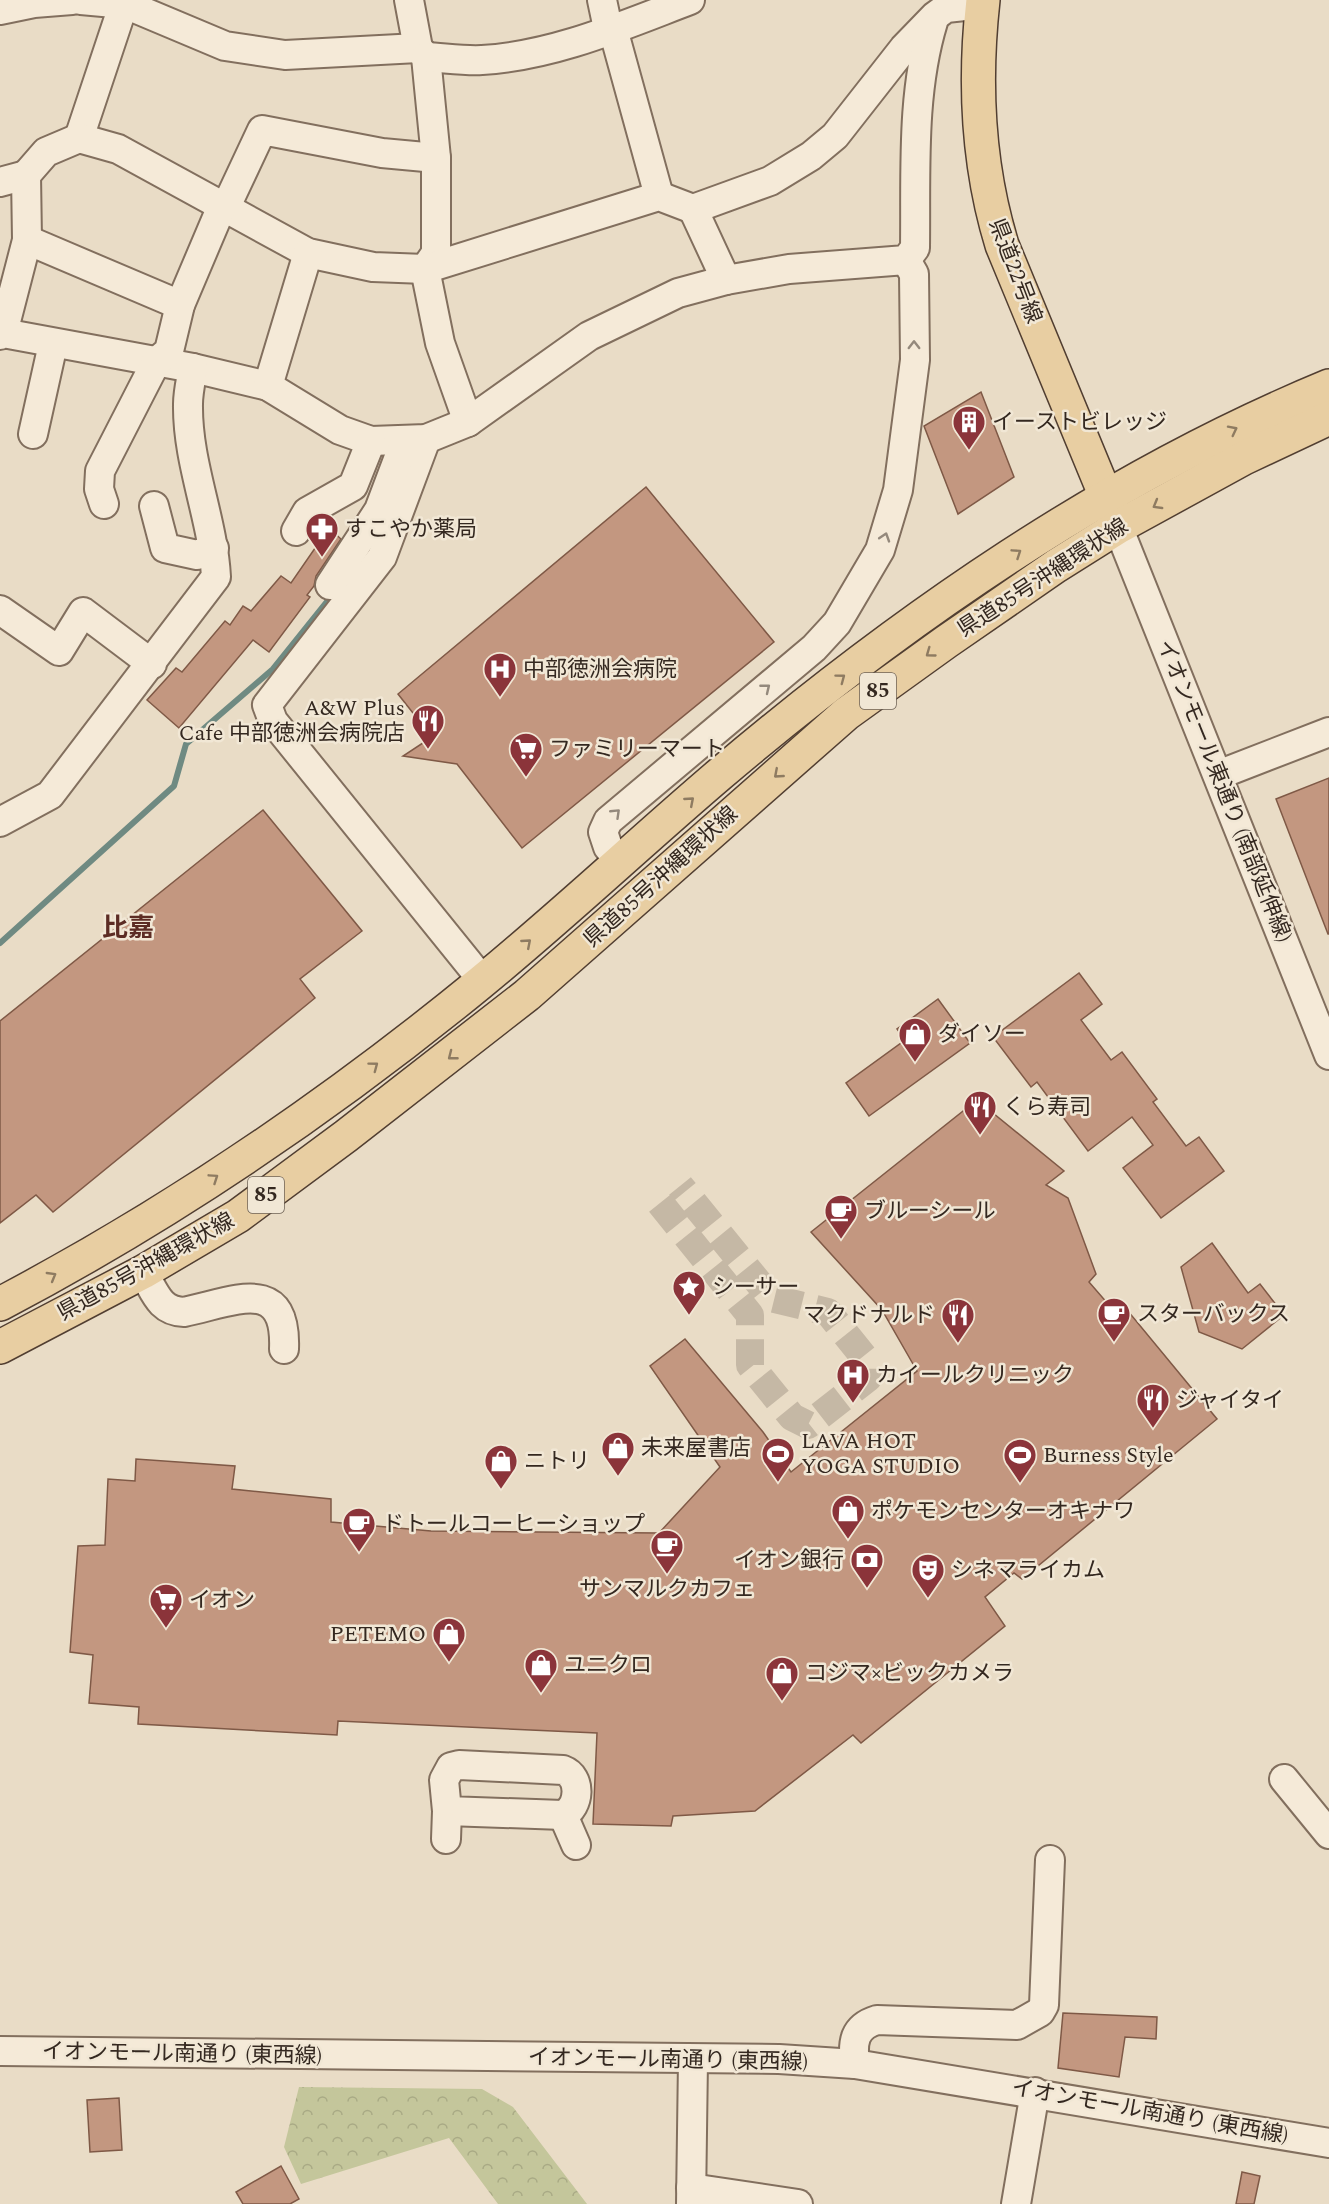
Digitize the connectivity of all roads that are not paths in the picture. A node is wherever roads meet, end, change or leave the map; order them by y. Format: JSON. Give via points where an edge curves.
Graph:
{"nodes":[{"id":1,"x":72,"y":0,"type":"edge"},
{"id":2,"x":81,"y":0,"type":"edge"},
{"id":3,"x":409,"y":0,"type":"edge"},
{"id":4,"x":602,"y":0,"type":"edge"},
{"id":5,"x":690,"y":0,"type":"edge"},
{"id":6,"x":125,"y":2,"type":"edge"},
{"id":7,"x":983,"y":2,"type":"edge"},
{"id":8,"x":0,"y":9,"type":"edge"},
{"id":9,"x":935,"y":16,"type":"junction"},
{"id":10,"x":613,"y":29,"type":"junction"},
{"id":11,"x":422,"y":53,"type":"junction"},
{"id":12,"x":79,"y":138,"type":"junction"},
{"id":13,"x":436,"y":158,"type":"junction"},
{"id":14,"x":13,"y":179,"type":"edge"},
{"id":15,"x":659,"y":196,"type":"junction"},
{"id":16,"x":222,"y":206,"type":"junction"},
{"id":17,"x":693,"y":209,"type":"junction"},
{"id":18,"x":27,"y":240,"type":"junction"},
{"id":19,"x":308,"y":253,"type":"junction"},
{"id":20,"x":906,"y":260,"type":"junction"},
{"id":21,"x":425,"y":269,"type":"junction"},
{"id":22,"x":726,"y":280,"type":"junction"},
{"id":23,"x":180,"y":305,"type":"junction"},
{"id":24,"x":2,"y":334,"type":"edge"},
{"id":25,"x":53,"y":344,"type":"junction"},
{"id":26,"x":156,"y":362,"type":"junction"},
{"id":27,"x":193,"y":368,"type":"junction"},
{"id":28,"x":268,"y":386,"type":"junction"},
{"id":29,"x":1329,"y":386,"type":"edge"},
{"id":30,"x":1329,"y":418,"type":"edge"},
{"id":31,"x":468,"y":422,"type":"junction"},
{"id":32,"x":33,"y":434,"type":"dead end"},
{"id":33,"x":416,"y":439,"type":"junction"},
{"id":34,"x":371,"y":441,"type":"junction"},
{"id":35,"x":1188,"y":470,"type":"junction"},
{"id":36,"x":1107,"y":497,"type":"junction"},
{"id":37,"x":104,"y":504,"type":"dead end"},
{"id":38,"x":154,"y":506,"type":"dead end"},
{"id":39,"x":1118,"y":527,"type":"junction"},
{"id":40,"x":296,"y":531,"type":"dead end"},
{"id":41,"x":214,"y":548,"type":"junction"},
{"id":42,"x":330,"y":585,"type":"dead end"},
{"id":43,"x":0,"y":610,"type":"edge"},
{"id":44,"x":152,"y":664,"type":"junction"},
{"id":45,"x":1329,"y":732,"type":"edge"},
{"id":46,"x":1218,"y":775,"type":"junction"},
{"id":47,"x":0,"y":822,"type":"edge"},
{"id":48,"x":620,"y":862,"type":"junction"},
{"id":49,"x":483,"y":981,"type":"junction"},
{"id":50,"x":1329,"y":1055,"type":"edge"},
{"id":51,"x":143,"y":1272,"type":"junction"},
{"id":52,"x":0,"y":1304,"type":"edge"},
{"id":53,"x":0,"y":1347,"type":"edge"},
{"id":54,"x":284,"y":1349,"type":"dead end"},
{"id":55,"x":1284,"y":1779,"type":"dead end"},
{"id":56,"x":563,"y":1815,"type":"junction"},
{"id":57,"x":1329,"y":1834,"type":"edge"},
{"id":58,"x":576,"y":1845,"type":"dead end"},
{"id":59,"x":1050,"y":1860,"type":"dead end"},
{"id":60,"x":0,"y":2051,"type":"edge"},
{"id":61,"x":693,"y":2060,"type":"junction"},
{"id":62,"x":855,"y":2064,"type":"junction"},
{"id":63,"x":1035,"y":2092,"type":"junction"},
{"id":64,"x":1329,"y":2143,"type":"edge"},
{"id":65,"x":691,"y":2196,"type":"edge"},
{"id":66,"x":798,"y":2204,"type":"edge"},
{"id":67,"x":1016,"y":2204,"type":"edge"}],
"edges":[{"from":1,"to":8,"type":"street"},
{"from":2,"to":6,"type":"street"},
{"from":3,"to":11,"type":"street"},
{"from":4,"to":10,"type":"street"},
{"from":5,"to":10,"type":"street"},
{"from":6,"to":11,"type":"street","via":[[225,46],[285,55]]},
{"from":6,"to":12,"type":"street"},
{"from":7,"to":9,"type":"street","via":[[946,8]]},
{"from":7,"to":36,"type":"main road","name":"県道22号線","via":[[981,126],[991,210]]},
{"from":9,"to":17,"type":"street","via":[[904,48],[835,135],[811,156],[770,181]]},
{"from":9,"to":20,"type":"street","via":[[922,68],[917,126],[915,248]]},
{"from":10,"to":11,"type":"street","via":[[516,57],[480,61]]},
{"from":10,"to":15,"type":"street"},
{"from":11,"to":13,"type":"street"},
{"from":12,"to":14,"type":"street","via":[[46,152]]},
{"from":12,"to":16,"type":"street","via":[[118,149]]},
{"from":13,"to":16,"type":"street","via":[[382,153],[262,130],[231,196]]},
{"from":13,"to":21,"type":"street","via":[[436,253]]},
{"from":14,"to":18,"type":"street"},
{"from":15,"to":17,"type":"street"},
{"from":15,"to":21,"type":"street"},
{"from":16,"to":19,"type":"street"},
{"from":16,"to":23,"type":"street"},
{"from":17,"to":22,"type":"street"},
{"from":18,"to":23,"type":"street"},
{"from":18,"to":24,"type":"street"},
{"from":19,"to":21,"type":"street","via":[[372,267]]},
{"from":19,"to":28,"type":"street"},
{"from":20,"to":22,"type":"street","via":[[818,266]]},
{"from":48,"to":20,"type":"street","one_way":true,"via":[[603,832],[608,821],[814,648],[837,623],[880,550],[898,490],[915,360],[914,274]]},
{"from":21,"to":31,"type":"street","via":[[440,343]]},
{"from":22,"to":31,"type":"street","via":[[678,293],[589,336]]},
{"from":23,"to":26,"type":"street","via":[[169,351]]},
{"from":24,"to":25,"type":"street"},
{"from":25,"to":26,"type":"street"},
{"from":25,"to":32,"type":"street"},
{"from":26,"to":27,"type":"street"},
{"from":26,"to":37,"type":"street","via":[[100,471],[99,489]]},
{"from":27,"to":28,"type":"street"},
{"from":27,"to":41,"type":"street","via":[[189,431]]},
{"from":28,"to":34,"type":"street","via":[[339,430]]},
{"from":35,"to":29,"type":"main road","name":"県道85号沖縄環状線","number":"85","one_way":true,"via":[[1242,425]]},
{"from":30,"to":35,"type":"main road","name":"県道85号沖縄環状線","number":"85"},
{"from":31,"to":33,"type":"street"},
{"from":33,"to":34,"type":"street"},
{"from":33,"to":42,"type":"street","via":[[379,510]]},
{"from":33,"to":49,"type":"street","via":[[382,557],[267,705],[273,721]]},
{"from":34,"to":40,"type":"street","via":[[354,486],[307,512]]},
{"from":35,"to":36,"type":"main road","name":"県道85号沖縄環状線","number":"85"},
{"from":35,"to":39,"type":"main road","name":"県道85号沖縄環状線","number":"85","one_way":true},
{"from":36,"to":39,"type":"main road","name":"県道22号線"},
{"from":48,"to":36,"type":"main road","name":"県道85号沖縄環状線","number":"85","one_way":true,"via":[[722,773],[906,628],[1040,537]]},
{"from":38,"to":41,"type":"street","via":[[165,548],[197,555]]},
{"from":39,"to":46,"type":"street","name":"イオンモール東通り (南部延伸線)"},
{"from":39,"to":51,"type":"main road","name":"県道85号沖縄環状線","number":"85","one_way":true,"via":[[846,714],[528,995],[453,1055],[238,1215]]},
{"from":41,"to":44,"type":"street","via":[[216,578]]},
{"from":43,"to":44,"type":"street","via":[[59,651],[83,612]]},
{"from":44,"to":47,"type":"street","via":[[50,795]]},
{"from":45,"to":46,"type":"street"},
{"from":46,"to":50,"type":"street","name":"イオンモール東通り (南部延伸線)"},
{"from":49,"to":48,"type":"main road","name":"県道85号沖縄環状線","number":"85","one_way":true},
{"from":52,"to":49,"type":"main road","name":"県道85号沖縄環状線","number":"85","one_way":true,"via":[[175,1204],[318,1108]]},
{"from":51,"to":53,"type":"main road","name":"県道85号沖縄環状線","number":"85"},
{"from":51,"to":54,"type":"street","via":[[165,1307],[173,1311],[252,1298],[271,1302],[283,1321]]},
{"from":55,"to":57,"type":"street"},
{"from":56,"to":56,"type":"street","via":[[572,1811],[575,1804],[576,1786],[569,1772],[459,1765],[451,1767],[444,1780],[447,1825]]},
{"from":56,"to":58,"type":"street"},
{"from":59,"to":62,"type":"street","via":[[1044,2004],[1040,2012],[1017,2025],[877,2020],[866,2023],[857,2031],[853,2046]]},
{"from":60,"to":61,"type":"street","name":"イオンモール南通り (東西線)"},
{"from":61,"to":62,"type":"street","name":"イオンモール南通り (東西線)","via":[[779,2059]]},
{"from":61,"to":65,"type":"street"},
{"from":62,"to":63,"type":"street","name":"イオンモール南通り (東西線)"},
{"from":63,"to":64,"type":"street","name":"イオンモール南通り (東西線)"},
{"from":63,"to":67,"type":"street"},
{"from":65,"to":66,"type":"street"}]}
